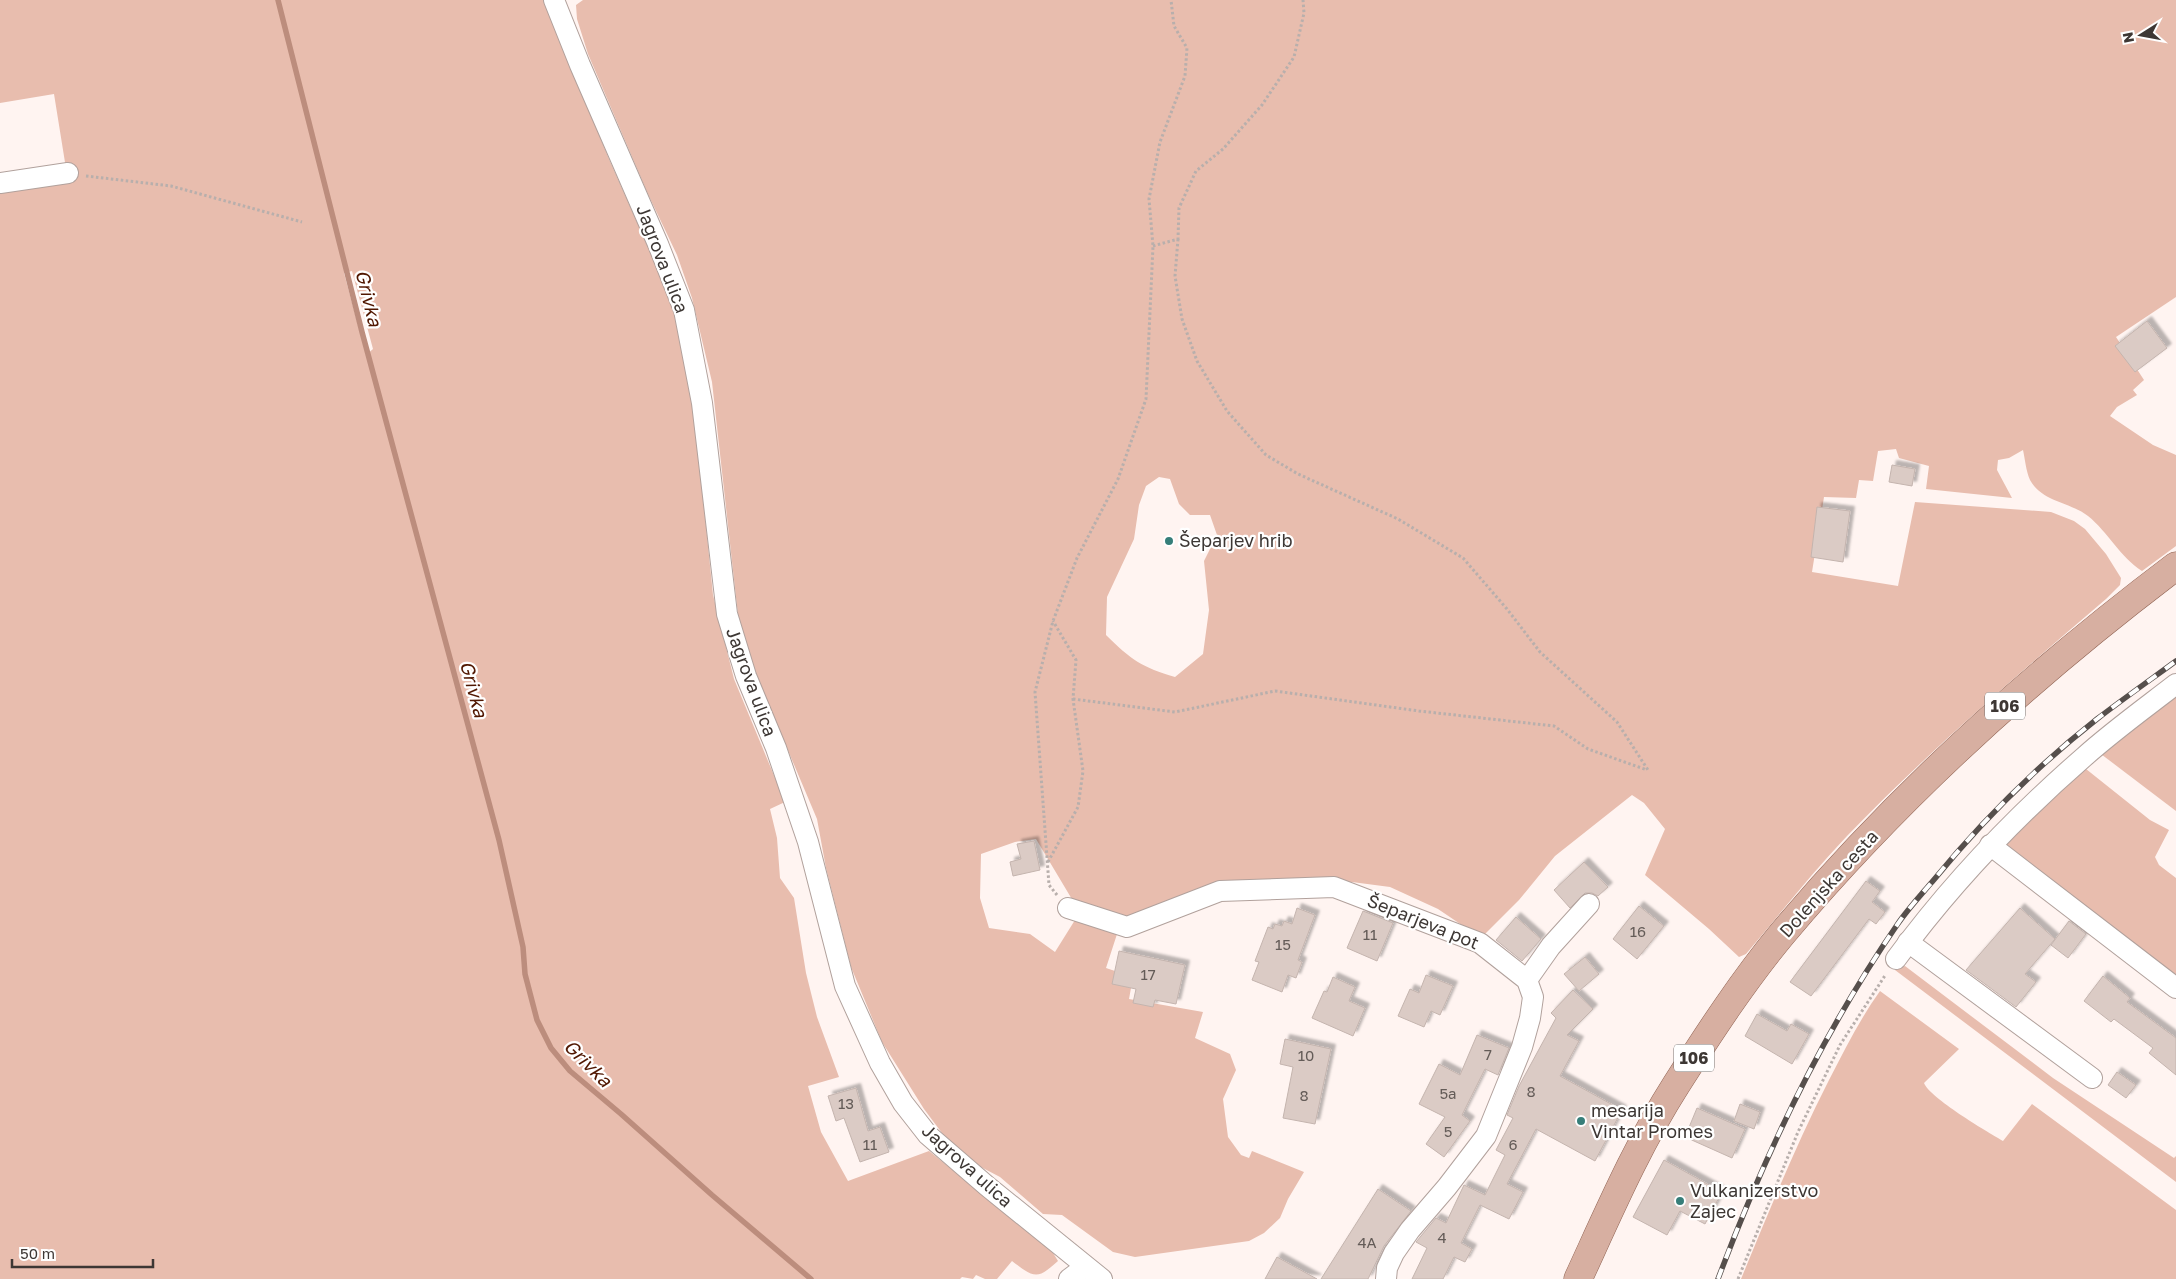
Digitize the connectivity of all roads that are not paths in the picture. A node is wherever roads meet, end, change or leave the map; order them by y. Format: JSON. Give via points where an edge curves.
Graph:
{"nodes":[{"id":1,"x":554,"y":0,"type":"edge"},
{"id":2,"x":68,"y":173,"type":"road end"},
{"id":3,"x":0,"y":183,"type":"edge"},
{"id":4,"x":2176,"y":566,"type":"edge"},
{"id":5,"x":2176,"y":684,"type":"edge"},
{"id":6,"x":1990,"y":845,"type":"junction"},
{"id":7,"x":1589,"y":904,"type":"dead end"},
{"id":8,"x":1068,"y":908,"type":"road end"},
{"id":9,"x":1908,"y":942,"type":"junction"},
{"id":10,"x":1896,"y":959,"type":"road end"},
{"id":11,"x":1527,"y":980,"type":"junction"},
{"id":12,"x":2176,"y":988,"type":"edge"},
{"id":13,"x":2092,"y":1078,"type":"dead end"},
{"id":14,"x":1085,"y":1267,"type":"junction"},
{"id":15,"x":1069,"y":1279,"type":"edge"},
{"id":16,"x":1102,"y":1279,"type":"edge"},
{"id":17,"x":1386,"y":1279,"type":"edge"},
{"id":18,"x":1578,"y":1279,"type":"edge"}],
"edges":[{"from":1,"to":14,"type":"street","name":"Jagrova ulica","via":[[684,310],[702,403],[727,614],[746,676],[776,748],[808,842],[845,986],[880,1063],[903,1103],[928,1135]]},
{"from":2,"to":3,"type":"street"},
{"from":4,"to":18,"type":"main road","name":"Dolenjska cesta","number":"106","via":[[1998,713],[1894,813],[1781,935],[1675,1087],[1629,1170]]},
{"from":5,"to":6,"type":"street","via":[[2085,756]]},
{"from":6,"to":9,"type":"street"},
{"from":6,"to":12,"type":"street"},
{"from":7,"to":11,"type":"street","via":[[1551,946]]},
{"from":8,"to":11,"type":"street","name":"Šeparjeva pot","via":[[1128,927],[1220,891],[1334,887],[1480,943]]},
{"from":9,"to":10,"type":"street"},
{"from":9,"to":13,"type":"street"},
{"from":11,"to":17,"type":"street","via":[[1532,997],[1530,1018],[1522,1047],[1486,1136],[1399,1245],[1387,1268]]},
{"from":14,"to":15,"type":"street"},
{"from":14,"to":16,"type":"street","name":"Jagrova ulica"}]}
